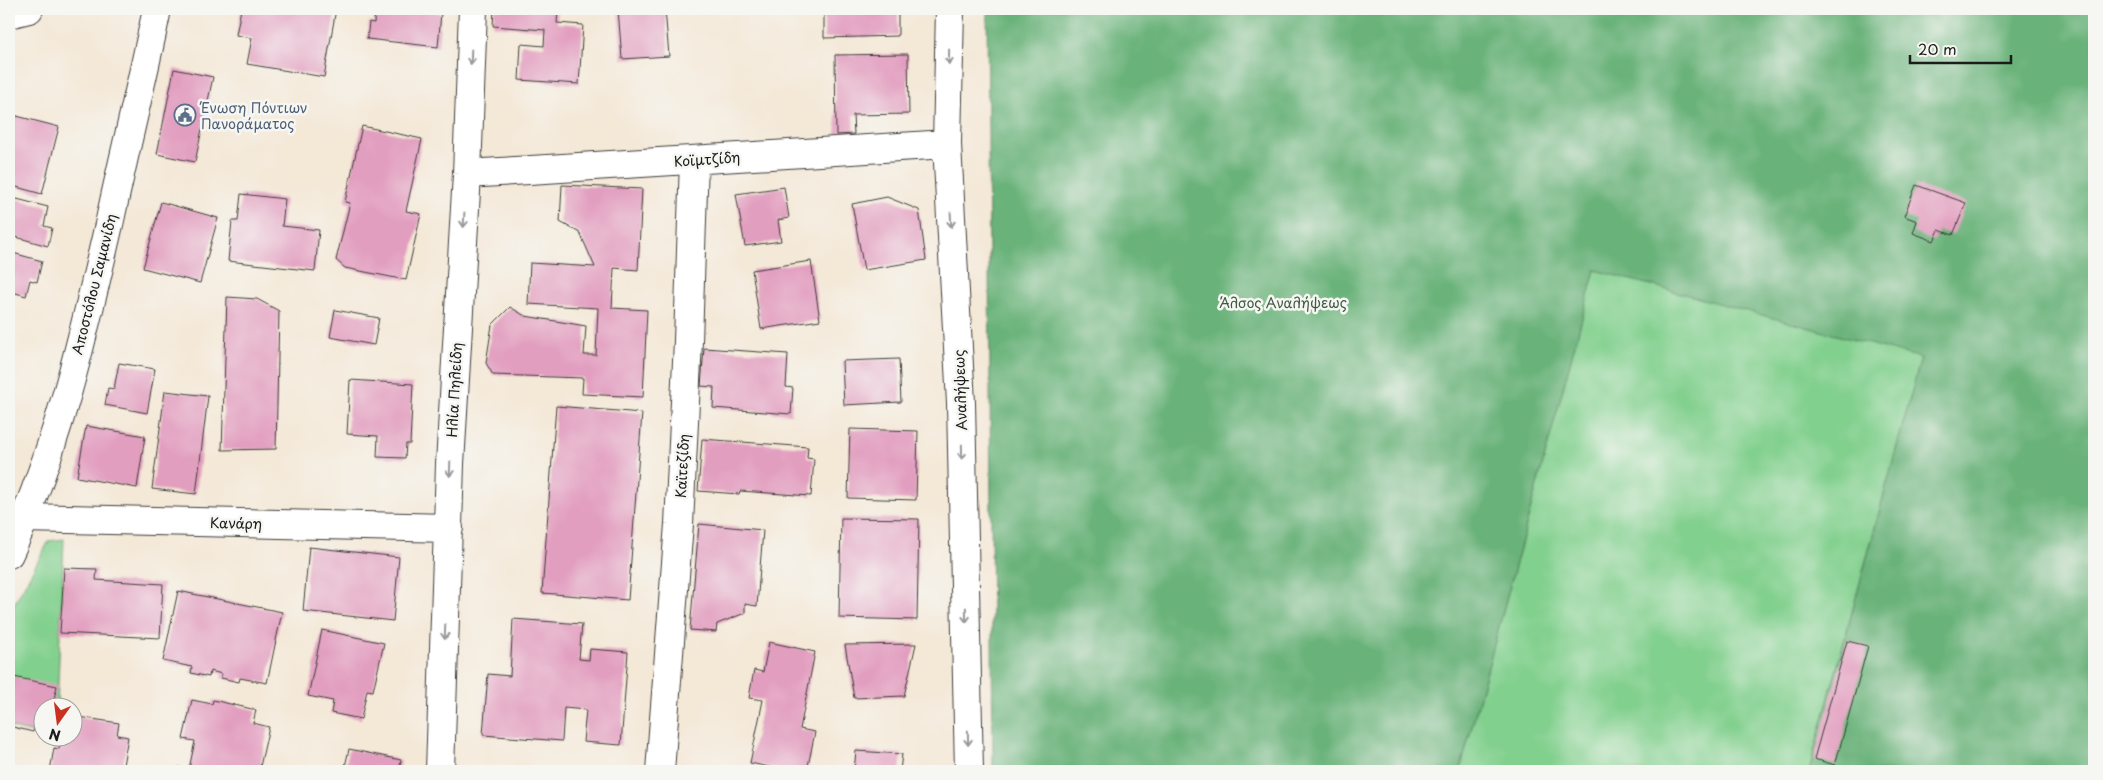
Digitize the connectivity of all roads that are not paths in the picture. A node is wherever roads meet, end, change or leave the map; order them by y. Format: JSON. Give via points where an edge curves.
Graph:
{"nodes":[{"id":1,"x":29,"y":9,"type":"edge"},
{"id":2,"x":157,"y":9,"type":"edge"},
{"id":3,"x":473,"y":9,"type":"edge"},
{"id":4,"x":950,"y":9,"type":"edge"},
{"id":5,"x":9,"y":14,"type":"edge"},
{"id":6,"x":947,"y":144,"type":"junction"},
{"id":7,"x":694,"y":160,"type":"junction"},
{"id":8,"x":467,"y":174,"type":"junction"},
{"id":9,"x":24,"y":518,"type":"junction"},
{"id":10,"x":448,"y":528,"type":"junction"},
{"id":11,"x":9,"y":554,"type":"edge"},
{"id":12,"x":440,"y":771,"type":"edge"},
{"id":13,"x":660,"y":771,"type":"edge"},
{"id":14,"x":969,"y":771,"type":"edge"}],
"edges":[{"from":1,"to":5,"type":"street"},
{"from":2,"to":9,"type":"street","name":"Αποστόλου Σαμανίδη","via":[[71,379]]},
{"from":3,"to":8,"type":"street","name":"Ηλία Πηλείδη","one_way":true},
{"from":4,"to":6,"type":"street","name":"Αναλήψεως","one_way":true},
{"from":6,"to":7,"type":"street","name":"Κοϊμτζίδη"},
{"from":6,"to":14,"type":"street","name":"Αναλήψεως","one_way":true,"via":[[961,403]]},
{"from":7,"to":8,"type":"street","name":"Κοϊμτζίδη"},
{"from":7,"to":13,"type":"street","name":"Καϊτεζίδη","via":[[679,524]]},
{"from":8,"to":10,"type":"street","name":"Ηλία Πηλείδη","one_way":true},
{"from":9,"to":10,"type":"street","name":"Κανάρη"},
{"from":9,"to":11,"type":"street","name":"Αποστόλου Σαμανίδη"},
{"from":10,"to":12,"type":"street","name":"Ηλία Πηλείδη","one_way":true}]}
